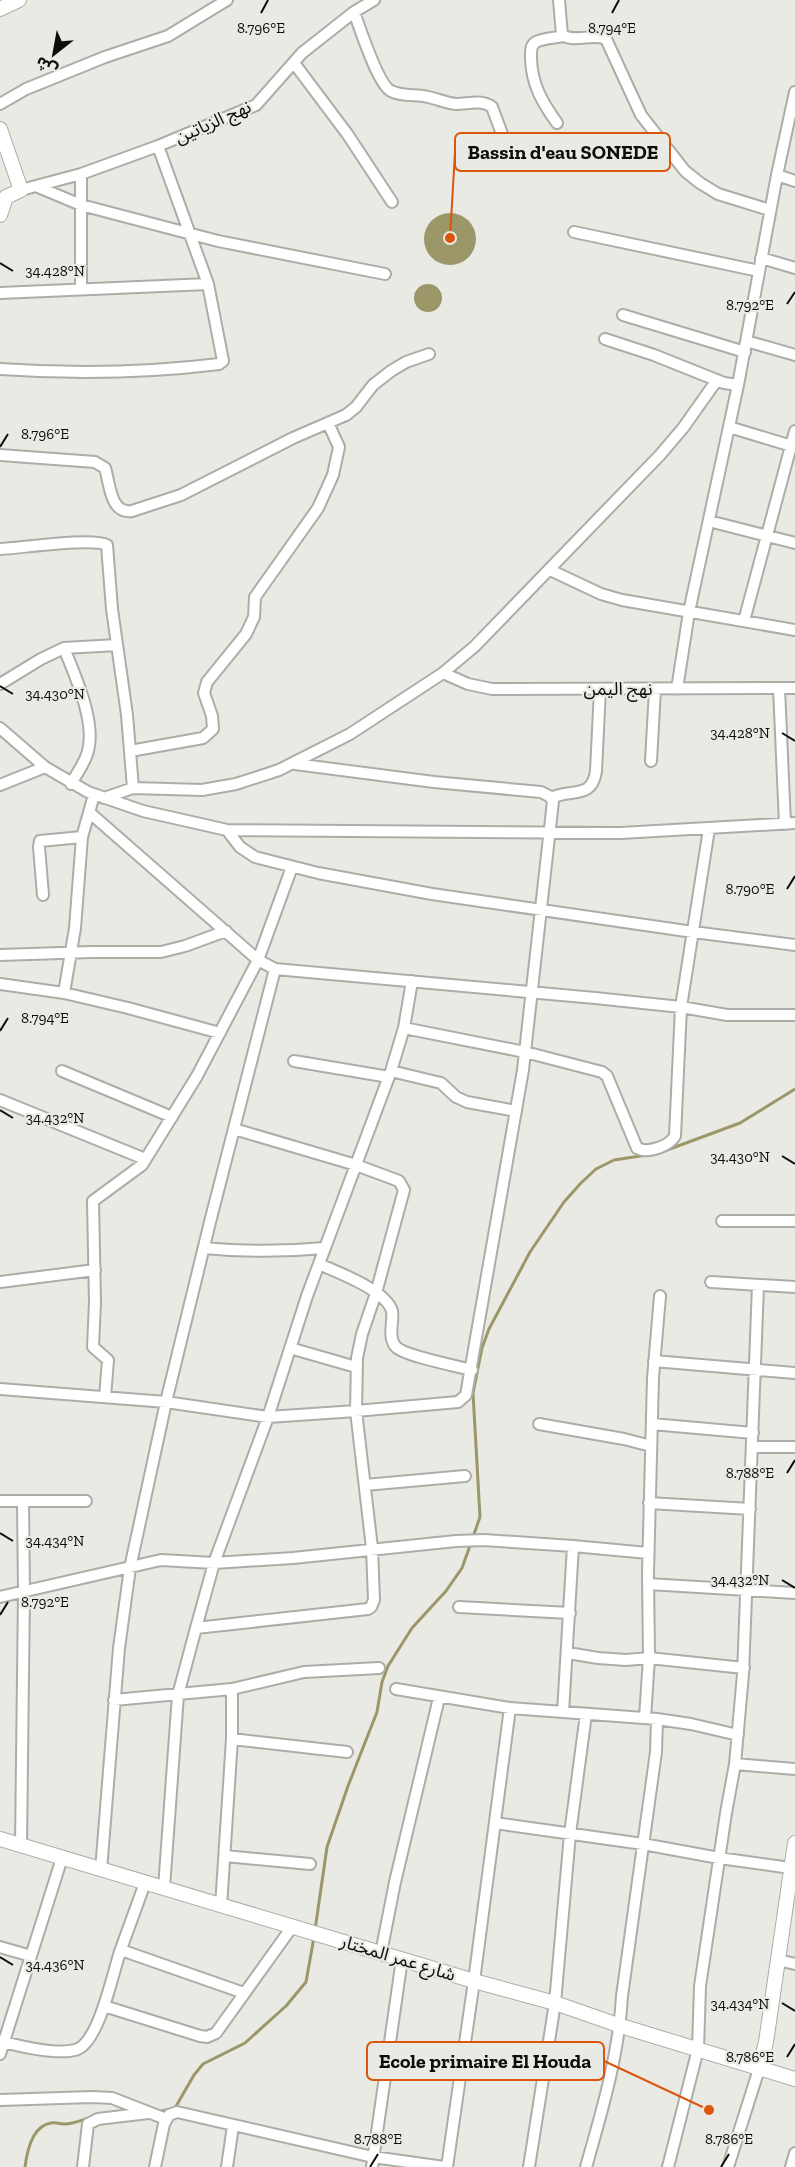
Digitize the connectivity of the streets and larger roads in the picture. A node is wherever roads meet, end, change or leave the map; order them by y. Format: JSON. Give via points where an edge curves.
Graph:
{"nodes":[{"id":1,"x":19,"y":0,"type":"edge"},
{"id":2,"x":227,"y":0,"type":"edge"},
{"id":3,"x":374,"y":0,"type":"edge"},
{"id":4,"x":559,"y":0,"type":"edge"},
{"id":5,"x":0,"y":9,"type":"edge"},
{"id":6,"x":354,"y":12,"type":"junction"},
{"id":7,"x":564,"y":36,"type":"junction"},
{"id":8,"x":294,"y":63,"type":"junction"},
{"id":9,"x":795,"y":92,"type":"edge"},
{"id":10,"x":0,"y":104,"type":"edge"},
{"id":11,"x":557,"y":123,"type":"dead end"},
{"id":12,"x":0,"y":129,"type":"edge"},
{"id":13,"x":791,"y":129,"type":"edge"},
{"id":14,"x":505,"y":142,"type":"dead end"},
{"id":15,"x":158,"y":146,"type":"junction"},
{"id":16,"x":81,"y":174,"type":"junction"},
{"id":17,"x":777,"y":175,"type":"junction"},
{"id":18,"x":795,"y":181,"type":"edge"},
{"id":19,"x":38,"y":187,"type":"junction"},
{"id":20,"x":21,"y":190,"type":"junction"},
{"id":21,"x":3,"y":198,"type":"edge"},
{"id":22,"x":392,"y":202,"type":"dead end"},
{"id":23,"x":81,"y":205,"type":"junction"},
{"id":24,"x":770,"y":210,"type":"junction"},
{"id":25,"x":0,"y":214,"type":"edge"},
{"id":26,"x":574,"y":232,"type":"dead end"},
{"id":27,"x":190,"y":233,"type":"junction"},
{"id":28,"x":761,"y":258,"type":"junction"},
{"id":29,"x":795,"y":268,"type":"edge"},
{"id":30,"x":759,"y":271,"type":"junction"},
{"id":31,"x":385,"y":274,"type":"dead end"},
{"id":32,"x":208,"y":284,"type":"junction"},
{"id":33,"x":81,"y":289,"type":"junction"},
{"id":34,"x":0,"y":293,"type":"edge"},
{"id":35,"x":622,"y":315,"type":"dead end"},
{"id":36,"x":605,"y":339,"type":"dead end"},
{"id":37,"x":745,"y":346,"type":"junction"},
{"id":38,"x":429,"y":354,"type":"dead end"},
{"id":39,"x":795,"y":354,"type":"edge"},
{"id":40,"x":0,"y":369,"type":"edge"},
{"id":41,"x":717,"y":380,"type":"junction"},
{"id":42,"x":738,"y":385,"type":"junction"},
{"id":43,"x":328,"y":423,"type":"junction"},
{"id":44,"x":729,"y":428,"type":"junction"},
{"id":45,"x":795,"y":431,"type":"edge"},
{"id":46,"x":793,"y":447,"type":"edge"},
{"id":47,"x":0,"y":455,"type":"edge"},
{"id":48,"x":709,"y":521,"type":"junction"},
{"id":49,"x":767,"y":536,"type":"junction"},
{"id":50,"x":795,"y":543,"type":"edge"},
{"id":51,"x":0,"y":549,"type":"edge"},
{"id":52,"x":550,"y":570,"type":"junction"},
{"id":53,"x":689,"y":612,"type":"junction"},
{"id":54,"x":744,"y":621,"type":"junction"},
{"id":55,"x":795,"y":630,"type":"edge"},
{"id":56,"x":117,"y":645,"type":"junction"},
{"id":57,"x":64,"y":648,"type":"junction"},
{"id":58,"x":443,"y":673,"type":"junction"},
{"id":59,"x":0,"y":684,"type":"edge"},
{"id":60,"x":600,"y":688,"type":"junction"},
{"id":61,"x":780,"y":688,"type":"junction"},
{"id":62,"x":795,"y":688,"type":"edge"},
{"id":63,"x":655,"y":689,"type":"junction"},
{"id":64,"x":677,"y":689,"type":"junction"},
{"id":65,"x":0,"y":728,"type":"edge"},
{"id":66,"x":130,"y":751,"type":"junction"},
{"id":67,"x":651,"y":761,"type":"dead end"},
{"id":68,"x":295,"y":764,"type":"junction"},
{"id":69,"x":45,"y":767,"type":"junction"},
{"id":70,"x":71,"y":784,"type":"junction"},
{"id":71,"x":0,"y":785,"type":"edge"},
{"id":72,"x":133,"y":788,"type":"junction"},
{"id":73,"x":99,"y":797,"type":"junction"},
{"id":74,"x":551,"y":798,"type":"junction"},
{"id":75,"x":89,"y":812,"type":"junction"},
{"id":76,"x":790,"y":824,"type":"edge"},
{"id":77,"x":709,"y":829,"type":"junction"},
{"id":78,"x":227,"y":830,"type":"junction"},
{"id":79,"x":550,"y":832,"type":"junction"},
{"id":80,"x":82,"y":837,"type":"junction"},
{"id":81,"x":292,"y":867,"type":"junction"},
{"id":82,"x":43,"y":895,"type":"dead end"},
{"id":83,"x":542,"y":910,"type":"junction"},
{"id":84,"x":226,"y":931,"type":"junction"},
{"id":85,"x":693,"y":932,"type":"junction"},
{"id":86,"x":795,"y":945,"type":"edge"},
{"id":87,"x":71,"y":952,"type":"junction"},
{"id":88,"x":0,"y":955,"type":"edge"},
{"id":89,"x":258,"y":960,"type":"junction"},
{"id":90,"x":275,"y":969,"type":"junction"},
{"id":91,"x":412,"y":981,"type":"junction"},
{"id":92,"x":0,"y":984,"type":"edge"},
{"id":93,"x":531,"y":992,"type":"junction"},
{"id":94,"x":64,"y":993,"type":"junction"},
{"id":95,"x":681,"y":1007,"type":"junction"},
{"id":96,"x":795,"y":1015,"type":"edge"},
{"id":97,"x":404,"y":1028,"type":"junction"},
{"id":98,"x":220,"y":1033,"type":"junction"},
{"id":99,"x":525,"y":1052,"type":"junction"},
{"id":100,"x":294,"y":1061,"type":"dead end"},
{"id":101,"x":62,"y":1071,"type":"dead end"},
{"id":102,"x":390,"y":1074,"type":"junction"},
{"id":103,"x":0,"y":1100,"type":"edge"},
{"id":104,"x":516,"y":1111,"type":"junction"},
{"id":105,"x":172,"y":1117,"type":"junction"},
{"id":106,"x":234,"y":1129,"type":"junction"},
{"id":107,"x":146,"y":1159,"type":"junction"},
{"id":108,"x":356,"y":1165,"type":"junction"},
{"id":109,"x":722,"y":1221,"type":"dead end"},
{"id":110,"x":795,"y":1221,"type":"edge"},
{"id":111,"x":204,"y":1248,"type":"junction"},
{"id":112,"x":324,"y":1248,"type":"junction"},
{"id":113,"x":319,"y":1264,"type":"junction"},
{"id":114,"x":95,"y":1270,"type":"junction"},
{"id":115,"x":0,"y":1282,"type":"edge"},
{"id":116,"x":711,"y":1282,"type":"dead end"},
{"id":117,"x":758,"y":1286,"type":"junction"},
{"id":118,"x":795,"y":1287,"type":"edge"},
{"id":119,"x":376,"y":1293,"type":"junction"},
{"id":120,"x":660,"y":1296,"type":"dead end"},
{"id":121,"x":290,"y":1348,"type":"junction"},
{"id":122,"x":654,"y":1362,"type":"junction"},
{"id":123,"x":356,"y":1367,"type":"junction"},
{"id":124,"x":472,"y":1370,"type":"junction"},
{"id":125,"x":756,"y":1371,"type":"junction"},
{"id":126,"x":795,"y":1373,"type":"edge"},
{"id":127,"x":0,"y":1389,"type":"edge"},
{"id":128,"x":105,"y":1397,"type":"junction"},
{"id":129,"x":166,"y":1402,"type":"junction"},
{"id":130,"x":356,"y":1412,"type":"junction"},
{"id":131,"x":268,"y":1417,"type":"junction"},
{"id":132,"x":539,"y":1424,"type":"dead end"},
{"id":133,"x":652,"y":1424,"type":"junction"},
{"id":134,"x":753,"y":1433,"type":"junction"},
{"id":135,"x":651,"y":1446,"type":"junction"},
{"id":136,"x":753,"y":1447,"type":"junction"},
{"id":137,"x":795,"y":1448,"type":"edge"},
{"id":138,"x":465,"y":1476,"type":"dead end"},
{"id":139,"x":365,"y":1485,"type":"junction"},
{"id":140,"x":0,"y":1501,"type":"edge"},
{"id":141,"x":23,"y":1501,"type":"junction"},
{"id":142,"x":86,"y":1501,"type":"dead end"},
{"id":143,"x":650,"y":1503,"type":"junction"},
{"id":144,"x":750,"y":1509,"type":"junction"},
{"id":145,"x":573,"y":1546,"type":"junction"},
{"id":146,"x":372,"y":1548,"type":"junction"},
{"id":147,"x":648,"y":1553,"type":"junction"},
{"id":148,"x":214,"y":1563,"type":"junction"},
{"id":149,"x":129,"y":1568,"type":"junction"},
{"id":150,"x":648,"y":1584,"type":"junction"},
{"id":151,"x":747,"y":1590,"type":"junction"},
{"id":152,"x":24,"y":1592,"type":"junction"},
{"id":153,"x":795,"y":1593,"type":"edge"},
{"id":154,"x":0,"y":1597,"type":"edge"},
{"id":155,"x":459,"y":1607,"type":"dead end"},
{"id":156,"x":570,"y":1614,"type":"junction"},
{"id":157,"x":196,"y":1628,"type":"junction"},
{"id":158,"x":568,"y":1653,"type":"junction"},
{"id":159,"x":649,"y":1658,"type":"junction"},
{"id":160,"x":379,"y":1668,"type":"dead end"},
{"id":161,"x":744,"y":1668,"type":"junction"},
{"id":162,"x":232,"y":1689,"type":"junction"},
{"id":163,"x":396,"y":1689,"type":"dead end"},
{"id":164,"x":178,"y":1695,"type":"junction"},
{"id":165,"x":439,"y":1698,"type":"junction"},
{"id":166,"x":114,"y":1700,"type":"junction"},
{"id":167,"x":510,"y":1708,"type":"junction"},
{"id":168,"x":563,"y":1712,"type":"junction"},
{"id":169,"x":586,"y":1714,"type":"junction"},
{"id":170,"x":645,"y":1718,"type":"junction"},
{"id":171,"x":657,"y":1719,"type":"junction"},
{"id":172,"x":738,"y":1735,"type":"junction"},
{"id":173,"x":232,"y":1738,"type":"junction"},
{"id":174,"x":347,"y":1752,"type":"dead end"},
{"id":175,"x":735,"y":1764,"type":"junction"},
{"id":176,"x":795,"y":1769,"type":"edge"},
{"id":177,"x":495,"y":1822,"type":"junction"},
{"id":178,"x":570,"y":1834,"type":"junction"},
{"id":179,"x":0,"y":1839,"type":"edge"},
{"id":180,"x":795,"y":1843,"type":"edge"},
{"id":181,"x":643,"y":1844,"type":"junction"},
{"id":182,"x":21,"y":1845,"type":"junction"},
{"id":183,"x":225,"y":1856,"type":"junction"},
{"id":184,"x":62,"y":1858,"type":"junction"},
{"id":185,"x":719,"y":1858,"type":"junction"},
{"id":186,"x":310,"y":1864,"type":"dead end"},
{"id":187,"x":791,"y":1868,"type":"junction"},
{"id":188,"x":101,"y":1870,"type":"junction"},
{"id":189,"x":145,"y":1883,"type":"junction"},
{"id":190,"x":164,"y":1888,"type":"junction"},
{"id":191,"x":221,"y":1906,"type":"junction"},
{"id":192,"x":292,"y":1927,"type":"junction"},
{"id":193,"x":0,"y":1947,"type":"edge"},
{"id":194,"x":121,"y":1950,"type":"junction"},
{"id":195,"x":381,"y":1953,"type":"junction"},
{"id":196,"x":31,"y":1956,"type":"junction"},
{"id":197,"x":402,"y":1959,"type":"junction"},
{"id":198,"x":778,"y":1960,"type":"junction"},
{"id":199,"x":795,"y":1964,"type":"edge"},
{"id":200,"x":474,"y":1981,"type":"junction"},
{"id":201,"x":244,"y":1992,"type":"junction"},
{"id":202,"x":555,"y":2003,"type":"junction"},
{"id":203,"x":104,"y":2006,"type":"junction"},
{"id":204,"x":621,"y":2026,"type":"junction"},
{"id":205,"x":2,"y":2042,"type":"edge"},
{"id":206,"x":698,"y":2049,"type":"junction"},
{"id":207,"x":0,"y":2054,"type":"edge"},
{"id":208,"x":759,"y":2069,"type":"junction"},
{"id":209,"x":795,"y":2079,"type":"edge"},
{"id":210,"x":0,"y":2100,"type":"edge"},
{"id":211,"x":148,"y":2113,"type":"junction"},
{"id":212,"x":166,"y":2119,"type":"junction"},
{"id":213,"x":233,"y":2126,"type":"junction"},
{"id":214,"x":795,"y":2153,"type":"edge"},
{"id":215,"x":372,"y":2162,"type":"edge"},
{"id":216,"x":83,"y":2167,"type":"edge"},
{"id":217,"x":155,"y":2167,"type":"edge"},
{"id":218,"x":226,"y":2167,"type":"edge"},
{"id":219,"x":445,"y":2167,"type":"edge"},
{"id":220,"x":529,"y":2167,"type":"edge"},
{"id":221,"x":586,"y":2167,"type":"edge"},
{"id":222,"x":668,"y":2167,"type":"edge"},
{"id":223,"x":728,"y":2167,"type":"edge"},
{"id":224,"x":791,"y":2167,"type":"edge"}],
"edges":[{"from":1,"to":5,"type":"street"},
{"from":2,"to":10,"type":"street","via":[[168,36],[105,57],[26,89]]},
{"from":3,"to":6,"type":"street","name":"نهج الزياتين"},
{"from":4,"to":7,"type":"street"},
{"from":6,"to":8,"type":"street","name":"نهج الزياتين"},
{"from":6,"to":14,"type":"street","via":[[386,88],[452,104],[488,104]]},
{"from":7,"to":11,"type":"street","via":[[538,41],[531,53],[534,85]]},
{"from":7,"to":24,"type":"street","via":[[606,39],[641,115],[685,171],[718,195]]},
{"from":8,"to":15,"type":"street","name":"نهج الزياتين","via":[[256,105]]},
{"from":8,"to":22,"type":"street"},
{"from":9,"to":13,"type":"street"},
{"from":12,"to":20,"type":"street"},
{"from":13,"to":17,"type":"street"},
{"from":15,"to":16,"type":"street","name":"نهج الزياتين"},
{"from":15,"to":27,"type":"street"},
{"from":16,"to":19,"type":"street","name":"نهج الزياتين"},
{"from":16,"to":23,"type":"street"},
{"from":17,"to":18,"type":"street"},
{"from":17,"to":24,"type":"street"},
{"from":19,"to":20,"type":"street","name":"نهج الزياتين"},
{"from":19,"to":23,"type":"street"},
{"from":20,"to":21,"type":"street"},
{"from":21,"to":25,"type":"street"},
{"from":23,"to":27,"type":"street"},
{"from":23,"to":33,"type":"street"},
{"from":24,"to":28,"type":"street"},
{"from":26,"to":30,"type":"street"},
{"from":27,"to":31,"type":"street"},
{"from":27,"to":32,"type":"street"},
{"from":28,"to":29,"type":"street"},
{"from":28,"to":30,"type":"street"},
{"from":30,"to":37,"type":"street"},
{"from":32,"to":33,"type":"street"},
{"from":32,"to":40,"type":"street","via":[[224,359],[221,363],[173,369],[68,372]]},
{"from":33,"to":34,"type":"street"},
{"from":35,"to":37,"type":"street"},
{"from":36,"to":41,"type":"street"},
{"from":37,"to":39,"type":"street"},
{"from":37,"to":42,"type":"street"},
{"from":38,"to":43,"type":"street","via":[[391,371],[373,385],[356,407]]},
{"from":41,"to":42,"type":"street"},
{"from":41,"to":52,"type":"street","via":[[660,455]]},
{"from":42,"to":44,"type":"street"},
{"from":43,"to":47,"type":"street","via":[[181,495],[125,512],[115,505],[105,468],[95,462]]},
{"from":43,"to":66,"type":"street","via":[[339,447],[333,475],[318,508],[255,597],[254,617],[246,634],[207,682],[204,693],[213,729],[203,738]]},
{"from":44,"to":46,"type":"street"},
{"from":44,"to":48,"type":"street"},
{"from":45,"to":46,"type":"street"},
{"from":46,"to":49,"type":"street"},
{"from":48,"to":49,"type":"street"},
{"from":48,"to":53,"type":"street"},
{"from":49,"to":50,"type":"street"},
{"from":49,"to":54,"type":"street"},
{"from":51,"to":56,"type":"street","via":[[106,544]]},
{"from":52,"to":53,"type":"street","via":[[601,594]]},
{"from":52,"to":58,"type":"street"},
{"from":53,"to":54,"type":"street"},
{"from":53,"to":64,"type":"street"},
{"from":54,"to":55,"type":"street"},
{"from":56,"to":57,"type":"street"},
{"from":56,"to":66,"type":"street"},
{"from":57,"to":59,"type":"street"},
{"from":57,"to":70,"type":"street","via":[[81,694],[90,740]]},
{"from":58,"to":60,"type":"street","name":"نهج اليمن","via":[[492,689]]},
{"from":58,"to":68,"type":"street","via":[[350,734]]},
{"from":60,"to":63,"type":"street","name":"نهج اليمن"},
{"from":60,"to":74,"type":"street","via":[[593,784],[583,791]]},
{"from":61,"to":62,"type":"street","name":"نهج اليمن"},
{"from":61,"to":64,"type":"street","name":"نهج اليمن"},
{"from":61,"to":76,"type":"street"},
{"from":63,"to":64,"type":"street","name":"نهج اليمن"},
{"from":63,"to":67,"type":"street"},
{"from":65,"to":69,"type":"street"},
{"from":66,"to":72,"type":"street"},
{"from":68,"to":72,"type":"street","via":[[236,784],[202,790]]},
{"from":68,"to":74,"type":"street","via":[[542,792]]},
{"from":69,"to":70,"type":"street"},
{"from":69,"to":71,"type":"street"},
{"from":70,"to":73,"type":"street"},
{"from":72,"to":73,"type":"street"},
{"from":73,"to":75,"type":"street"},
{"from":73,"to":78,"type":"street"},
{"from":74,"to":79,"type":"street","via":[[554,807]]},
{"from":75,"to":80,"type":"street"},
{"from":75,"to":84,"type":"street"},
{"from":76,"to":77,"type":"street"},
{"from":77,"to":79,"type":"street"},
{"from":77,"to":85,"type":"street"},
{"from":78,"to":79,"type":"street"},
{"from":78,"to":81,"type":"street","via":[[247,854]]},
{"from":79,"to":83,"type":"street"},
{"from":80,"to":82,"type":"street","via":[[40,842]]},
{"from":80,"to":87,"type":"street"},
{"from":81,"to":83,"type":"street"},
{"from":81,"to":89,"type":"street"},
{"from":83,"to":85,"type":"street"},
{"from":83,"to":93,"type":"street"},
{"from":84,"to":87,"type":"street","via":[[161,952]]},
{"from":84,"to":89,"type":"street"},
{"from":85,"to":86,"type":"street"},
{"from":85,"to":95,"type":"street"},
{"from":87,"to":88,"type":"street"},
{"from":87,"to":94,"type":"street"},
{"from":89,"to":90,"type":"street"},
{"from":89,"to":98,"type":"street"},
{"from":90,"to":91,"type":"street"},
{"from":90,"to":106,"type":"street"},
{"from":91,"to":93,"type":"street"},
{"from":91,"to":97,"type":"street"},
{"from":92,"to":94,"type":"street"},
{"from":93,"to":95,"type":"street"},
{"from":93,"to":99,"type":"street"},
{"from":94,"to":98,"type":"street"},
{"from":95,"to":96,"type":"street","via":[[727,1015]]},
{"from":95,"to":99,"type":"street","via":[[675,1136],[646,1151],[637,1148],[607,1076]]},
{"from":97,"to":99,"type":"street"},
{"from":97,"to":102,"type":"street"},
{"from":98,"to":105,"type":"street"},
{"from":99,"to":104,"type":"street"},
{"from":100,"to":102,"type":"street"},
{"from":101,"to":105,"type":"street"},
{"from":102,"to":104,"type":"street","via":[[441,1083],[467,1102]]},
{"from":102,"to":108,"type":"street"},
{"from":103,"to":107,"type":"street"},
{"from":104,"to":124,"type":"street"},
{"from":105,"to":107,"type":"street"},
{"from":106,"to":108,"type":"street"},
{"from":106,"to":111,"type":"street"},
{"from":107,"to":114,"type":"street","via":[[93,1201]]},
{"from":108,"to":112,"type":"street"},
{"from":108,"to":119,"type":"street","via":[[399,1181],[404,1190]]},
{"from":109,"to":110,"type":"street"},
{"from":111,"to":112,"type":"street","via":[[247,1252]]},
{"from":111,"to":129,"type":"street"},
{"from":112,"to":113,"type":"street"},
{"from":113,"to":119,"type":"street"},
{"from":113,"to":121,"type":"street"},
{"from":114,"to":115,"type":"street"},
{"from":114,"to":128,"type":"street","via":[[93,1347],[108,1360]]},
{"from":116,"to":117,"type":"street"},
{"from":117,"to":118,"type":"street"},
{"from":117,"to":125,"type":"street"},
{"from":119,"to":123,"type":"street"},
{"from":119,"to":124,"type":"street","via":[[391,1307],[393,1341],[397,1347]]},
{"from":120,"to":122,"type":"street"},
{"from":121,"to":123,"type":"street"},
{"from":121,"to":131,"type":"street"},
{"from":122,"to":125,"type":"street"},
{"from":122,"to":133,"type":"street"},
{"from":123,"to":130,"type":"street"},
{"from":124,"to":130,"type":"street","via":[[466,1395],[458,1402]]},
{"from":125,"to":126,"type":"street"},
{"from":125,"to":134,"type":"street"},
{"from":127,"to":128,"type":"street"},
{"from":128,"to":129,"type":"street"},
{"from":129,"to":131,"type":"street"},
{"from":129,"to":149,"type":"street"},
{"from":130,"to":131,"type":"street"},
{"from":130,"to":139,"type":"street"},
{"from":131,"to":148,"type":"street"},
{"from":132,"to":135,"type":"street"},
{"from":133,"to":134,"type":"street"},
{"from":133,"to":135,"type":"street"},
{"from":134,"to":136,"type":"street"},
{"from":135,"to":143,"type":"street"},
{"from":136,"to":137,"type":"street"},
{"from":136,"to":144,"type":"street"},
{"from":138,"to":139,"type":"street"},
{"from":139,"to":146,"type":"street"},
{"from":140,"to":141,"type":"street"},
{"from":141,"to":142,"type":"street"},
{"from":141,"to":152,"type":"street"},
{"from":143,"to":144,"type":"street"},
{"from":143,"to":147,"type":"street"},
{"from":144,"to":151,"type":"street"},
{"from":145,"to":146,"type":"street","via":[[484,1540]]},
{"from":145,"to":147,"type":"street"},
{"from":145,"to":156,"type":"street"},
{"from":146,"to":148,"type":"street"},
{"from":146,"to":157,"type":"street","via":[[374,1600],[368,1609]]},
{"from":147,"to":150,"type":"street"},
{"from":148,"to":149,"type":"street","via":[[161,1560]]},
{"from":148,"to":157,"type":"street"},
{"from":149,"to":152,"type":"street"},
{"from":149,"to":166,"type":"street"},
{"from":150,"to":151,"type":"street"},
{"from":150,"to":159,"type":"street"},
{"from":151,"to":153,"type":"street"},
{"from":151,"to":161,"type":"street"},
{"from":152,"to":154,"type":"street"},
{"from":152,"to":182,"type":"street"},
{"from":155,"to":156,"type":"street"},
{"from":156,"to":158,"type":"street"},
{"from":157,"to":164,"type":"street"},
{"from":158,"to":159,"type":"street","via":[[626,1660]]},
{"from":158,"to":168,"type":"street"},
{"from":159,"to":161,"type":"street"},
{"from":159,"to":170,"type":"street"},
{"from":160,"to":162,"type":"street","via":[[304,1672]]},
{"from":161,"to":172,"type":"street"},
{"from":162,"to":164,"type":"street"},
{"from":162,"to":173,"type":"street"},
{"from":163,"to":165,"type":"street"},
{"from":164,"to":166,"type":"street"},
{"from":164,"to":190,"type":"street"},
{"from":165,"to":167,"type":"street"},
{"from":165,"to":195,"type":"street"},
{"from":166,"to":188,"type":"street"},
{"from":167,"to":168,"type":"street"},
{"from":167,"to":177,"type":"street"},
{"from":168,"to":169,"type":"street"},
{"from":169,"to":170,"type":"street"},
{"from":169,"to":178,"type":"street"},
{"from":170,"to":171,"type":"street"},
{"from":171,"to":172,"type":"street"},
{"from":171,"to":181,"type":"street"},
{"from":172,"to":175,"type":"street"},
{"from":173,"to":174,"type":"street"},
{"from":173,"to":183,"type":"street"},
{"from":175,"to":176,"type":"street"},
{"from":175,"to":185,"type":"street"},
{"from":177,"to":178,"type":"street"},
{"from":177,"to":200,"type":"street"},
{"from":178,"to":181,"type":"street"},
{"from":178,"to":202,"type":"street"},
{"from":179,"to":182,"type":"street","name":"شارع عمر المختار"},
{"from":180,"to":187,"type":"street"},
{"from":181,"to":185,"type":"street"},
{"from":181,"to":204,"type":"street"},
{"from":182,"to":184,"type":"street","name":"شارع عمر المختار"},
{"from":183,"to":186,"type":"street"},
{"from":183,"to":191,"type":"street"},
{"from":184,"to":188,"type":"street","name":"شارع عمر المختار"},
{"from":184,"to":196,"type":"street"},
{"from":185,"to":187,"type":"street"},
{"from":185,"to":206,"type":"street","via":[[700,1986]]},
{"from":187,"to":198,"type":"street"},
{"from":188,"to":189,"type":"street","name":"شارع عمر المختار"},
{"from":189,"to":190,"type":"street","name":"شارع عمر المختار"},
{"from":189,"to":194,"type":"street"},
{"from":190,"to":191,"type":"street","name":"شارع عمر المختار"},
{"from":191,"to":192,"type":"street","name":"شارع عمر المختار"},
{"from":192,"to":195,"type":"street","name":"شارع عمر المختار"},
{"from":192,"to":201,"type":"street"},
{"from":193,"to":196,"type":"street"},
{"from":194,"to":201,"type":"street"},
{"from":194,"to":203,"type":"street"},
{"from":195,"to":197,"type":"street","name":"شارع عمر المختار"},
{"from":196,"to":205,"type":"street"},
{"from":197,"to":200,"type":"street","name":"شارع عمر المختار"},
{"from":197,"to":215,"type":"street"},
{"from":198,"to":199,"type":"street"},
{"from":198,"to":208,"type":"street"},
{"from":200,"to":202,"type":"street","name":"شارع عمر المختار"},
{"from":200,"to":219,"type":"street"},
{"from":201,"to":203,"type":"street","via":[[216,2033],[207,2037]]},
{"from":202,"to":204,"type":"street","name":"شارع عمر المختار"},
{"from":202,"to":220,"type":"street"},
{"from":203,"to":205,"type":"street","via":[[89,2039],[80,2048],[48,2050]]},
{"from":204,"to":206,"type":"street","name":"شارع عمر المختار"},
{"from":204,"to":221,"type":"street"},
{"from":205,"to":207,"type":"street"},
{"from":206,"to":208,"type":"street","name":"شارع عمر المختار"},
{"from":206,"to":222,"type":"street"},
{"from":208,"to":209,"type":"street","name":"شارع عمر المختار"},
{"from":208,"to":223,"type":"street"},
{"from":210,"to":211,"type":"street","via":[[112,2098]]},
{"from":211,"to":212,"type":"street"},
{"from":211,"to":216,"type":"street","via":[[98,2119],[88,2124]]},
{"from":212,"to":213,"type":"street","via":[[177,2112]]},
{"from":212,"to":217,"type":"street"},
{"from":213,"to":215,"type":"street"},
{"from":213,"to":218,"type":"street"},
{"from":214,"to":224,"type":"street"},
{"from":215,"to":219,"type":"street"}]}
